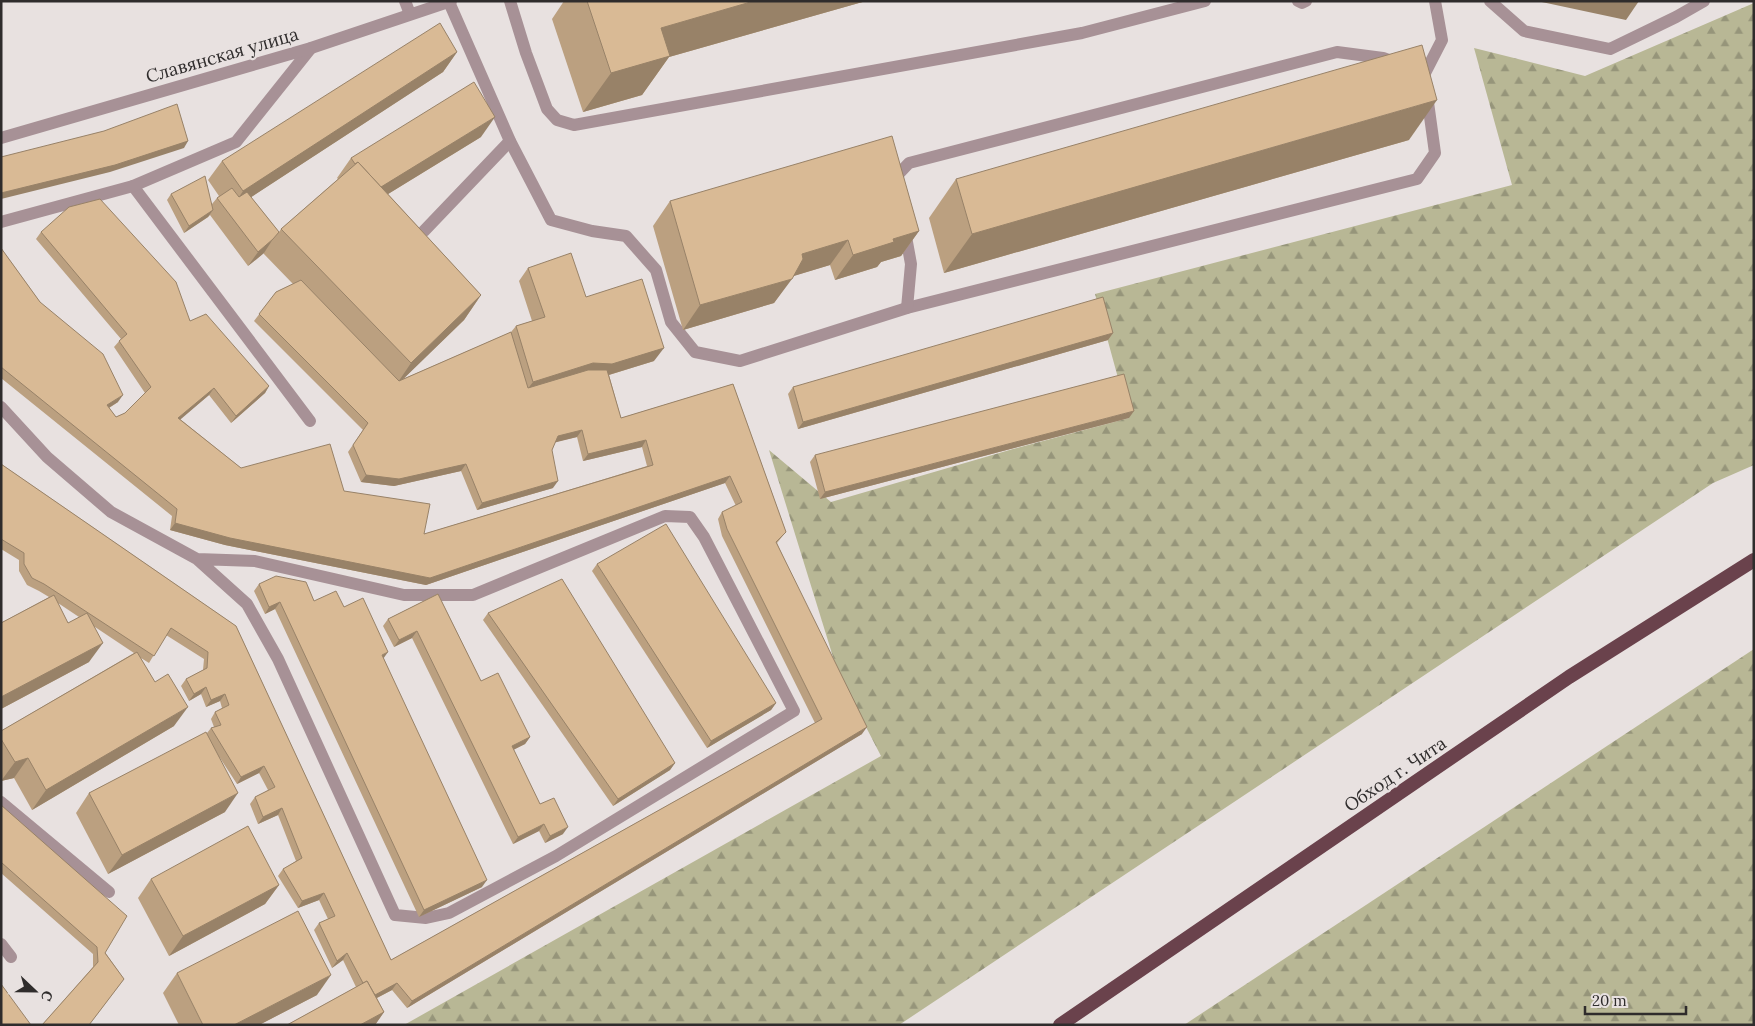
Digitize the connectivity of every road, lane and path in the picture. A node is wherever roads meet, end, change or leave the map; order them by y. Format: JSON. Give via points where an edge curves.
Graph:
{"nodes":[{"id":1,"x":405,"y":1,"type":"edge"},
{"id":2,"x":510,"y":1,"type":"edge"},
{"id":3,"x":1205,"y":1,"type":"edge"},
{"id":4,"x":1298,"y":1,"type":"edge"},
{"id":5,"x":1306,"y":1,"type":"edge"},
{"id":6,"x":1435,"y":1,"type":"edge"},
{"id":7,"x":1490,"y":1,"type":"edge"},
{"id":8,"x":1704,"y":1,"type":"edge"},
{"id":9,"x":450,"y":2,"type":"edge"},
{"id":10,"x":410,"y":14,"type":"junction"},
{"id":11,"x":311,"y":48,"type":"junction"},
{"id":12,"x":1424,"y":75,"type":"junction"},
{"id":13,"x":1,"y":138,"type":"edge"},
{"id":14,"x":510,"y":141,"type":"junction"},
{"id":15,"x":133,"y":186,"type":"junction"},
{"id":16,"x":898,"y":199,"type":"edge"},
{"id":17,"x":902,"y":217,"type":"edge"},
{"id":18,"x":1,"y":222,"type":"edge"},
{"id":19,"x":424,"y":230,"type":"edge"},
{"id":20,"x":907,"y":308,"type":"junction"},
{"id":21,"x":1,"y":407,"type":"edge"},
{"id":22,"x":310,"y":421,"type":"dead end"},
{"id":23,"x":197,"y":559,"type":"junction"},
{"id":24,"x":1754,"y":560,"type":"edge"},
{"id":25,"x":1,"y":802,"type":"edge"},
{"id":26,"x":109,"y":892,"type":"dead end"},
{"id":27,"x":1,"y":944,"type":"edge"},
{"id":28,"x":12,"y":957,"type":"dead end"},
{"id":29,"x":1060,"y":1025,"type":"edge"}],
"edges":[{"from":1,"to":10,"type":"street"},
{"from":2,"to":3,"type":"street","via":[[547,109],[557,120],[574,125],[1082,33]]},
{"from":4,"to":5,"type":"street"},
{"from":6,"to":12,"type":"street","via":[[1442,40]]},
{"from":7,"to":8,"type":"street","via":[[1524,31],[1610,49]]},
{"from":9,"to":10,"type":"street","name":"Славянская улица"},
{"from":9,"to":14,"type":"street"},
{"from":10,"to":11,"type":"street","name":"Славянская улица"},
{"from":11,"to":13,"type":"street","name":"Славянская улица"},
{"from":11,"to":15,"type":"street","via":[[236,142]]},
{"from":12,"to":16,"type":"street","via":[[1383,58],[1338,52],[909,163],[892,181]]},
{"from":12,"to":20,"type":"street","via":[[1435,153],[1417,179]]},
{"from":14,"to":19,"type":"street"},
{"from":14,"to":20,"type":"street","via":[[551,220],[626,236],[644,256],[656,270],[671,322],[696,352],[740,361]]},
{"from":15,"to":18,"type":"street"},
{"from":15,"to":22,"type":"street"},
{"from":17,"to":20,"type":"street","via":[[911,264]]},
{"from":21,"to":23,"type":"street","via":[[47,457],[112,512]]},
{"from":23,"to":23,"type":"street","via":[[254,561],[404,595],[473,595],[664,516],[690,517],[704,537],[794,711],[556,856],[449,913],[426,918],[395,915],[278,659],[247,604]]},
{"from":24,"to":29,"type":"highway","name":"Обход г. Чита","via":[[1561,683]]},
{"from":25,"to":26,"type":"street"},
{"from":27,"to":28,"type":"street"}]}
